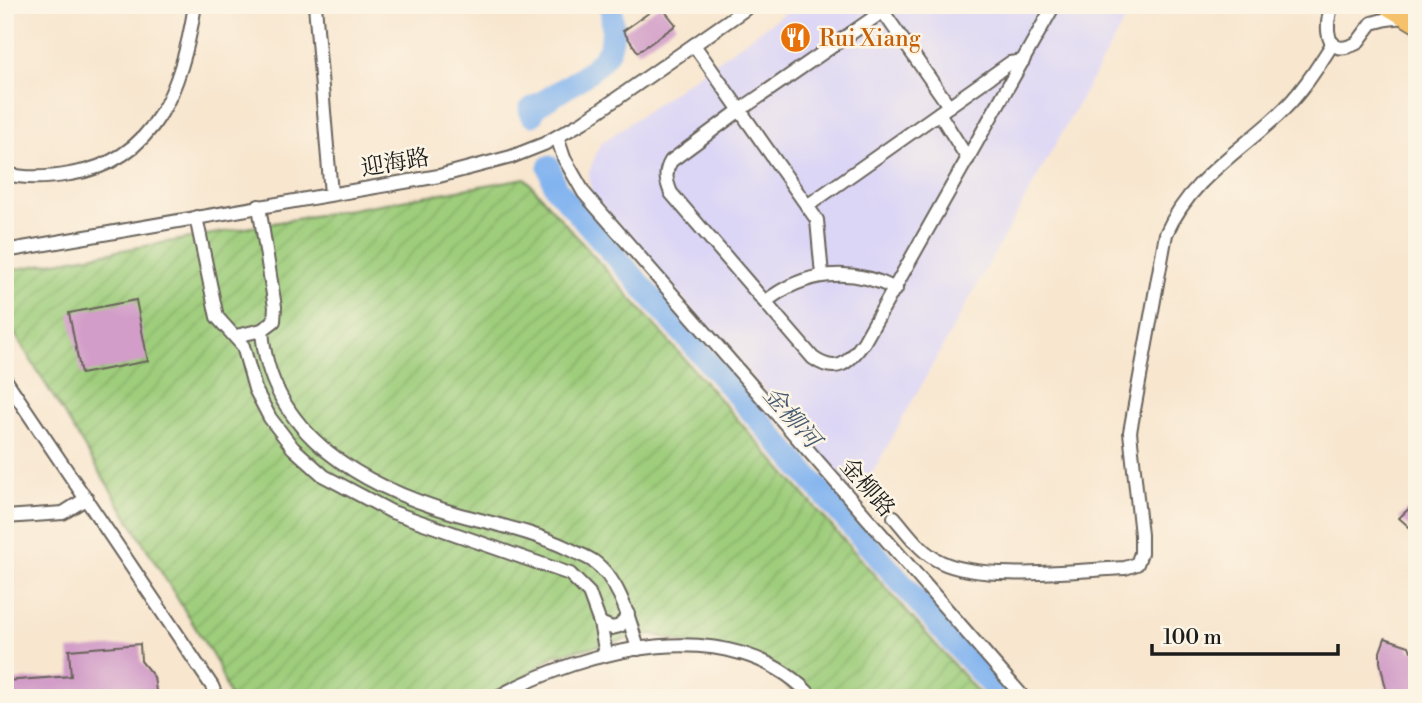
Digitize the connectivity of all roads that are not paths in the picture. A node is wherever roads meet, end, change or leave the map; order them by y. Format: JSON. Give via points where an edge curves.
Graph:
{"nodes":[{"id":1,"x":195,"y":5,"type":"edge"},
{"id":2,"x":315,"y":5,"type":"edge"},
{"id":3,"x":751,"y":5,"type":"edge"},
{"id":4,"x":1054,"y":5,"type":"edge"},
{"id":5,"x":1332,"y":5,"type":"edge"},
{"id":6,"x":1384,"y":5,"type":"edge"},
{"id":7,"x":885,"y":7,"type":"edge"},
{"id":8,"x":1410,"y":21,"type":"edge"},
{"id":9,"x":1333,"y":43,"type":"junction"},
{"id":10,"x":694,"y":44,"type":"junction"},
{"id":11,"x":1023,"y":61,"type":"junction"},
{"id":12,"x":944,"y":109,"type":"junction"},
{"id":13,"x":740,"y":110,"type":"junction"},
{"id":14,"x":557,"y":137,"type":"junction"},
{"id":15,"x":968,"y":159,"type":"junction"},
{"id":16,"x":5,"y":174,"type":"edge"},
{"id":17,"x":331,"y":194,"type":"junction"},
{"id":18,"x":259,"y":206,"type":"junction"},
{"id":19,"x":807,"y":206,"type":"junction"},
{"id":20,"x":196,"y":217,"type":"junction"},
{"id":21,"x":5,"y":251,"type":"edge"},
{"id":22,"x":822,"y":275,"type":"junction"},
{"id":23,"x":896,"y":289,"type":"junction"},
{"id":24,"x":765,"y":303,"type":"junction"},
{"id":25,"x":262,"y":330,"type":"junction"},
{"id":26,"x":236,"y":336,"type":"junction"},
{"id":27,"x":5,"y":379,"type":"edge"},
{"id":28,"x":87,"y":498,"type":"junction"},
{"id":29,"x":5,"y":517,"type":"edge"},
{"id":30,"x":894,"y":517,"type":"dead end"},
{"id":31,"x":628,"y":614,"type":"junction"},
{"id":32,"x":600,"y":623,"type":"junction"},
{"id":33,"x":638,"y":649,"type":"junction"},
{"id":34,"x":606,"y":654,"type":"junction"},
{"id":35,"x":216,"y":698,"type":"edge"},
{"id":36,"x":496,"y":698,"type":"edge"},
{"id":37,"x":813,"y":698,"type":"edge"},
{"id":38,"x":1024,"y":698,"type":"edge"}],
"edges":[{"from":1,"to":16,"type":"street","via":[[190,41],[173,92],[137,146],[85,172],[25,178]]},
{"from":2,"to":17,"type":"street"},
{"from":3,"to":10,"type":"street","name":"迎海路"},
{"from":4,"to":11,"type":"street"},
{"from":5,"to":9,"type":"street","via":[[1326,25]]},
{"from":6,"to":8,"type":"main road"},
{"from":7,"to":12,"type":"street"},
{"from":7,"to":13,"type":"street"},
{"from":8,"to":9,"type":"street","via":[[1373,23],[1352,46]]},
{"from":9,"to":30,"type":"street","via":[[1278,116],[1187,196],[1166,233],[1130,432],[1141,535],[1137,564],[1007,573],[957,569],[926,553]]},
{"from":10,"to":13,"type":"street"},
{"from":10,"to":14,"type":"street","name":"迎海路"},
{"from":11,"to":12,"type":"street","via":[[1010,62]]},
{"from":11,"to":15,"type":"street"},
{"from":12,"to":15,"type":"street"},
{"from":12,"to":19,"type":"street"},
{"from":13,"to":19,"type":"street"},
{"from":13,"to":24,"type":"street","via":[[671,161],[667,183]]},
{"from":14,"to":17,"type":"street","name":"迎海路","via":[[511,157],[439,176]]},
{"from":14,"to":38,"type":"street","name":"金柳路","via":[[584,193]]},
{"from":15,"to":23,"type":"street"},
{"from":17,"to":18,"type":"street","name":"迎海路"},
{"from":18,"to":20,"type":"street","name":"迎海路"},
{"from":18,"to":25,"type":"street","via":[[275,307],[274,321]]},
{"from":19,"to":22,"type":"street","via":[[817,220]]},
{"from":20,"to":21,"type":"street","name":"迎海路"},
{"from":20,"to":26,"type":"street","via":[[217,317]]},
{"from":22,"to":23,"type":"street","via":[[860,276]]},
{"from":22,"to":24,"type":"street","via":[[797,282]]},
{"from":23,"to":24,"type":"street","via":[[854,356],[833,366],[813,358]]},
{"from":25,"to":26,"type":"street"},
{"from":25,"to":31,"type":"street","via":[[263,352],[286,407],[335,460],[399,494],[539,535],[593,561],[612,581]]},
{"from":26,"to":32,"type":"street","via":[[270,418],[293,448],[324,476],[392,512],[570,574],[589,593]]},
{"from":27,"to":28,"type":"street"},
{"from":28,"to":29,"type":"street","via":[[63,513]]},
{"from":28,"to":35,"type":"street"},
{"from":31,"to":32,"type":"street","via":[[620,626]]},
{"from":31,"to":33,"type":"street"},
{"from":32,"to":34,"type":"street"},
{"from":33,"to":34,"type":"street"},
{"from":33,"to":37,"type":"street","via":[[691,645],[733,650],[762,660],[797,681]]},
{"from":34,"to":36,"type":"street","via":[[528,680]]}]}
